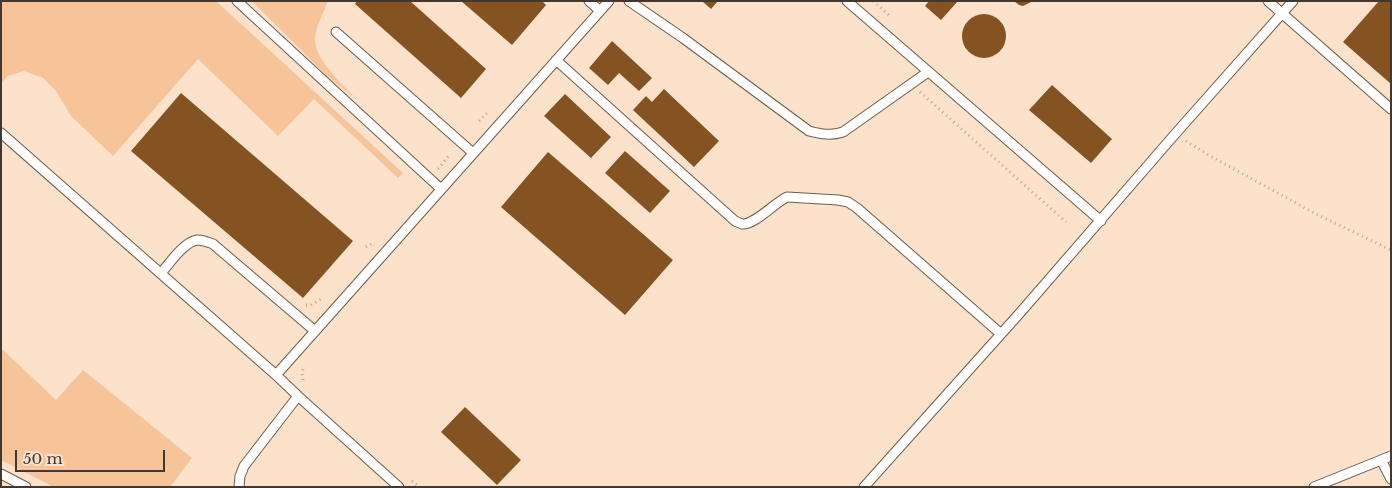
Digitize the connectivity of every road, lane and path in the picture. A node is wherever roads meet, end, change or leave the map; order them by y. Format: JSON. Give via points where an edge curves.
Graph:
{"nodes":[{"id":1,"x":237,"y":1,"type":"edge"},
{"id":2,"x":589,"y":1,"type":"edge"},
{"id":3,"x":609,"y":1,"type":"edge"},
{"id":4,"x":629,"y":1,"type":"edge"},
{"id":5,"x":847,"y":1,"type":"edge"},
{"id":6,"x":874,"y":1,"type":"edge"},
{"id":7,"x":1268,"y":1,"type":"edge"},
{"id":8,"x":1294,"y":1,"type":"edge"},
{"id":9,"x":600,"y":11,"type":"junction"},
{"id":10,"x":1282,"y":14,"type":"junction"},
{"id":11,"x":890,"y":16,"type":"dead end"},
{"id":12,"x":336,"y":32,"type":"dead end"},
{"id":13,"x":556,"y":60,"type":"junction"},
{"id":14,"x":928,"y":72,"type":"junction"},
{"id":15,"x":916,"y":89,"type":"dead end"},
{"id":16,"x":1391,"y":109,"type":"edge"},
{"id":17,"x":1,"y":133,"type":"edge"},
{"id":18,"x":1176,"y":133,"type":"junction"},
{"id":19,"x":473,"y":153,"type":"junction"},
{"id":20,"x":441,"y":189,"type":"junction"},
{"id":21,"x":1100,"y":221,"type":"junction"},
{"id":22,"x":1066,"y":222,"type":"dead end"},
{"id":23,"x":1391,"y":250,"type":"edge"},
{"id":24,"x":161,"y":273,"type":"junction"},
{"id":25,"x":316,"y":331,"type":"junction"},
{"id":26,"x":1001,"y":334,"type":"junction"},
{"id":27,"x":276,"y":374,"type":"junction"},
{"id":28,"x":298,"y":396,"type":"junction"},
{"id":29,"x":1391,"y":456,"type":"edge"},
{"id":30,"x":1381,"y":460,"type":"junction"},
{"id":31,"x":1,"y":474,"type":"edge"},
{"id":32,"x":1391,"y":479,"type":"edge"},
{"id":33,"x":26,"y":487,"type":"edge"},
{"id":34,"x":239,"y":487,"type":"edge"},
{"id":35,"x":399,"y":487,"type":"edge"},
{"id":36,"x":864,"y":487,"type":"edge"},
{"id":37,"x":1314,"y":487,"type":"edge"}],
"edges":[{"from":1,"to":20,"type":"lane"},
{"from":2,"to":9,"type":"lane"},
{"from":3,"to":9,"type":"lane"},
{"from":4,"to":14,"type":"lane","via":[[809,131],[822,134],[843,132]]},
{"from":5,"to":14,"type":"lane"},
{"from":6,"to":11,"type":"path"},
{"from":7,"to":10,"type":"lane"},
{"from":8,"to":10,"type":"lane"},
{"from":9,"to":13,"type":"lane"},
{"from":10,"to":16,"type":"lane"},
{"from":10,"to":18,"type":"lane"},
{"from":12,"to":19,"type":"lane"},
{"from":13,"to":19,"type":"lane"},
{"from":13,"to":26,"type":"lane","via":[[735,221],[742,224],[751,222],[787,197],[848,202]]},
{"from":14,"to":21,"type":"lane"},
{"from":15,"to":22,"type":"path"},
{"from":17,"to":24,"type":"lane"},
{"from":18,"to":21,"type":"lane"},
{"from":18,"to":23,"type":"path","via":[[1205,153],[1299,205]]},
{"from":19,"to":20,"type":"lane"},
{"from":20,"to":25,"type":"lane"},
{"from":21,"to":26,"type":"lane"},
{"from":24,"to":25,"type":"lane","via":[[190,242],[198,240],[213,244]]},
{"from":24,"to":27,"type":"lane"},
{"from":25,"to":27,"type":"lane"},
{"from":26,"to":36,"type":"lane"},
{"from":27,"to":28,"type":"lane"},
{"from":28,"to":34,"type":"lane","via":[[244,466]]},
{"from":28,"to":35,"type":"lane"},
{"from":29,"to":30,"type":"lane"},
{"from":30,"to":32,"type":"lane"},
{"from":30,"to":37,"type":"lane"},
{"from":31,"to":33,"type":"lane"}]}
